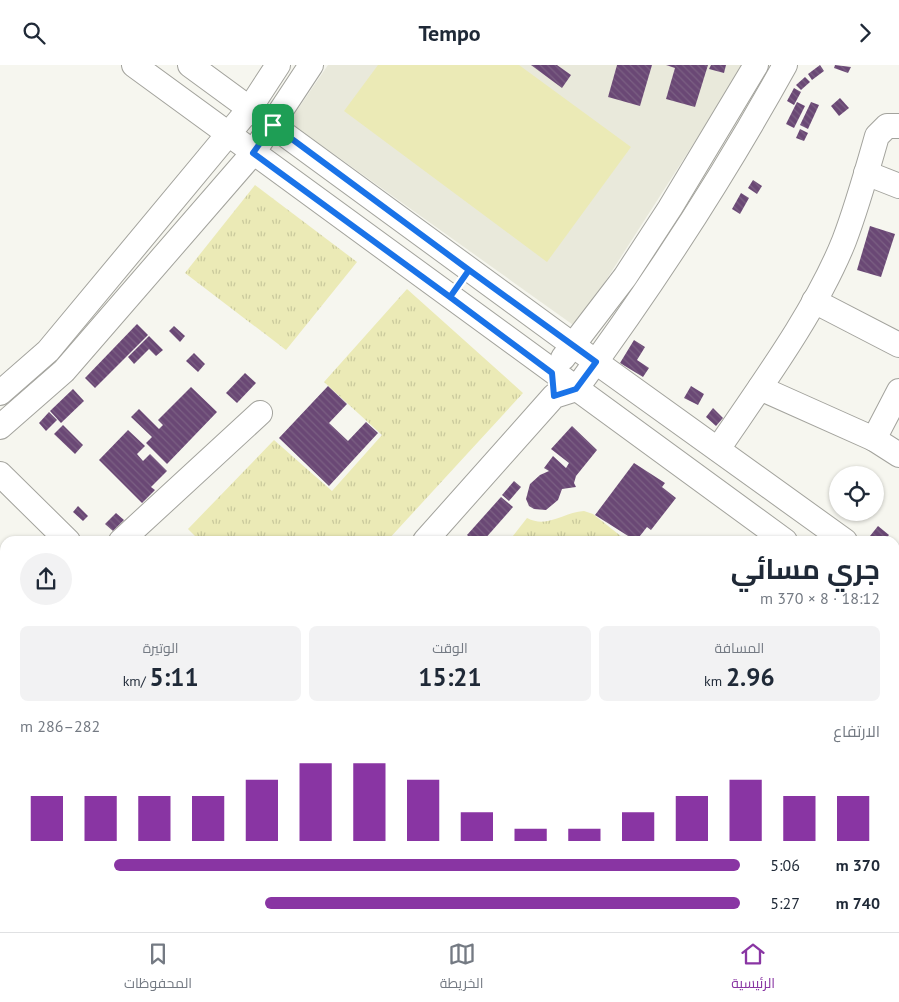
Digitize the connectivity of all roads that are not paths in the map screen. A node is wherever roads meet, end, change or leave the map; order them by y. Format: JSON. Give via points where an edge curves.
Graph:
{"nodes":[{"id":1,"x":134,"y":65,"type":"edge"},
{"id":2,"x":190,"y":65,"type":"edge"},
{"id":3,"x":278,"y":65,"type":"edge"},
{"id":4,"x":311,"y":65,"type":"edge"},
{"id":5,"x":756,"y":65,"type":"edge"},
{"id":6,"x":785,"y":65,"type":"edge"},
{"id":7,"x":250,"y":108,"type":"junction"},
{"id":8,"x":273,"y":125,"type":"junction"},
{"id":9,"x":899,"y":126,"type":"edge"},
{"id":10,"x":229,"y":133,"type":"junction"},
{"id":11,"x":253,"y":153,"type":"junction"},
{"id":12,"x":866,"y":173,"type":"junction"},
{"id":13,"x":899,"y":186,"type":"edge"},
{"id":14,"x":469,"y":270,"type":"junction"},
{"id":15,"x":625,"y":277,"type":"junction"},
{"id":16,"x":644,"y":292,"type":"junction"},
{"id":17,"x":450,"y":297,"type":"junction"},
{"id":18,"x":814,"y":301,"type":"junction"},
{"id":19,"x":573,"y":345,"type":"junction"},
{"id":20,"x":899,"y":345,"type":"edge"},
{"id":21,"x":596,"y":362,"type":"junction"},
{"id":22,"x":552,"y":373,"type":"junction"},
{"id":23,"x":760,"y":388,"type":"junction"},
{"id":24,"x":899,"y":391,"type":"edge"},
{"id":25,"x":0,"y":393,"type":"edge"},
{"id":26,"x":565,"y":393,"type":"junction"},
{"id":27,"x":260,"y":413,"type":"dead end"},
{"id":28,"x":0,"y":427,"type":"edge"},
{"id":29,"x":874,"y":439,"type":"junction"},
{"id":30,"x":718,"y":449,"type":"junction"},
{"id":31,"x":899,"y":455,"type":"edge"},
{"id":32,"x":0,"y":474,"type":"edge"},
{"id":33,"x":63,"y":536,"type":"edge"},
{"id":34,"x":126,"y":536,"type":"edge"},
{"id":35,"x":430,"y":536,"type":"edge"},
{"id":36,"x":771,"y":536,"type":"edge"},
{"id":37,"x":838,"y":536,"type":"edge"}],
"edges":[{"from":1,"to":10,"type":"street"},
{"from":2,"to":7,"type":"street"},
{"from":3,"to":7,"type":"street"},
{"from":4,"to":8,"type":"street"},
{"from":5,"to":15,"type":"street"},
{"from":6,"to":16,"type":"street","via":[[753,122]]},
{"from":7,"to":8,"type":"street"},
{"from":7,"to":10,"type":"street"},
{"from":8,"to":11,"type":"street"},
{"from":8,"to":14,"type":"street"},
{"from":9,"to":12,"type":"street","via":[[887,126],[879,132]]},
{"from":10,"to":11,"type":"street"},
{"from":10,"to":25,"type":"street","via":[[48,351]]},
{"from":11,"to":17,"type":"street"},
{"from":11,"to":28,"type":"street","via":[[64,371]]},
{"from":12,"to":13,"type":"street"},
{"from":12,"to":18,"type":"street","via":[[843,242]]},
{"from":14,"to":17,"type":"street"},
{"from":14,"to":19,"type":"street"},
{"from":15,"to":16,"type":"street"},
{"from":15,"to":19,"type":"street"},
{"from":16,"to":21,"type":"street"},
{"from":17,"to":22,"type":"street"},
{"from":18,"to":20,"type":"street"},
{"from":18,"to":23,"type":"street"},
{"from":19,"to":21,"type":"street"},
{"from":19,"to":22,"type":"street"},
{"from":21,"to":26,"type":"street"},
{"from":21,"to":30,"type":"street"},
{"from":22,"to":26,"type":"street"},
{"from":23,"to":29,"type":"street"},
{"from":23,"to":30,"type":"street"},
{"from":24,"to":29,"type":"street"},
{"from":26,"to":35,"type":"street"},
{"from":26,"to":36,"type":"street"},
{"from":27,"to":34,"type":"street"},
{"from":29,"to":31,"type":"street"},
{"from":30,"to":37,"type":"street"},
{"from":32,"to":33,"type":"street"}]}
